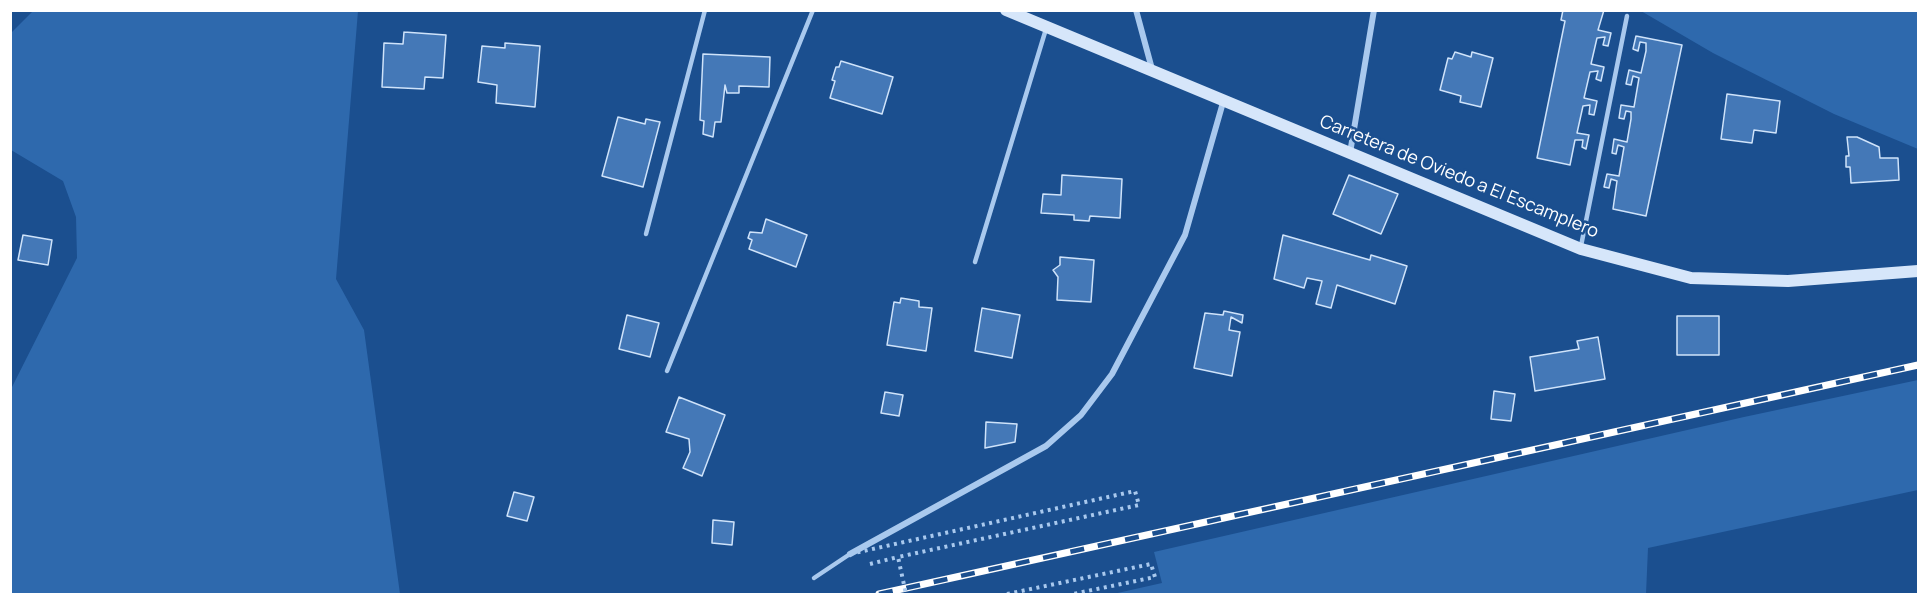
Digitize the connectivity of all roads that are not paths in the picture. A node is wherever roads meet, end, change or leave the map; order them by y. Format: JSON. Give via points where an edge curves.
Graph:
{"nodes":[{"id":1,"x":705,"y":10,"type":"edge"},
{"id":2,"x":813,"y":10,"type":"edge"},
{"id":3,"x":1006,"y":10,"type":"edge"},
{"id":4,"x":1136,"y":10,"type":"edge"},
{"id":5,"x":1374,"y":10,"type":"edge"},
{"id":6,"x":1627,"y":16,"type":"dead end"},
{"id":7,"x":1047,"y":27,"type":"junction"},
{"id":8,"x":1152,"y":69,"type":"junction"},
{"id":9,"x":1224,"y":99,"type":"junction"},
{"id":10,"x":1350,"y":153,"type":"junction"},
{"id":11,"x":646,"y":234,"type":"dead end"},
{"id":12,"x":1581,"y":249,"type":"junction"},
{"id":13,"x":975,"y":262,"type":"dead end"},
{"id":14,"x":1918,"y":270,"type":"edge"},
{"id":15,"x":667,"y":371,"type":"dead end"},
{"id":16,"x":850,"y":554,"type":"joint"},
{"id":17,"x":814,"y":578,"type":"dead end"}],
"edges":[{"from":1,"to":11,"type":"lane"},
{"from":2,"to":15,"type":"lane"},
{"from":3,"to":7,"type":"street","name":"Carretera de Oviedo a El Escamplero"},
{"from":4,"to":8,"type":"street"},
{"from":5,"to":10,"type":"street"},
{"from":6,"to":12,"type":"lane"},
{"from":7,"to":8,"type":"street","name":"Carretera de Oviedo a El Escamplero"},
{"from":7,"to":13,"type":"lane"},
{"from":8,"to":9,"type":"street","name":"Carretera de Oviedo a El Escamplero"},
{"from":9,"to":10,"type":"street","name":"Carretera de Oviedo a El Escamplero"},
{"from":9,"to":16,"type":"street","via":[[1185,236],[1112,374],[1081,415],[1046,446]]},
{"from":10,"to":12,"type":"street","name":"Carretera de Oviedo a El Escamplero"},
{"from":12,"to":14,"type":"street","name":"Carretera de Oviedo a El Escamplero","via":[[1692,278],[1788,281]]},
{"from":16,"to":17,"type":"lane"}]}
